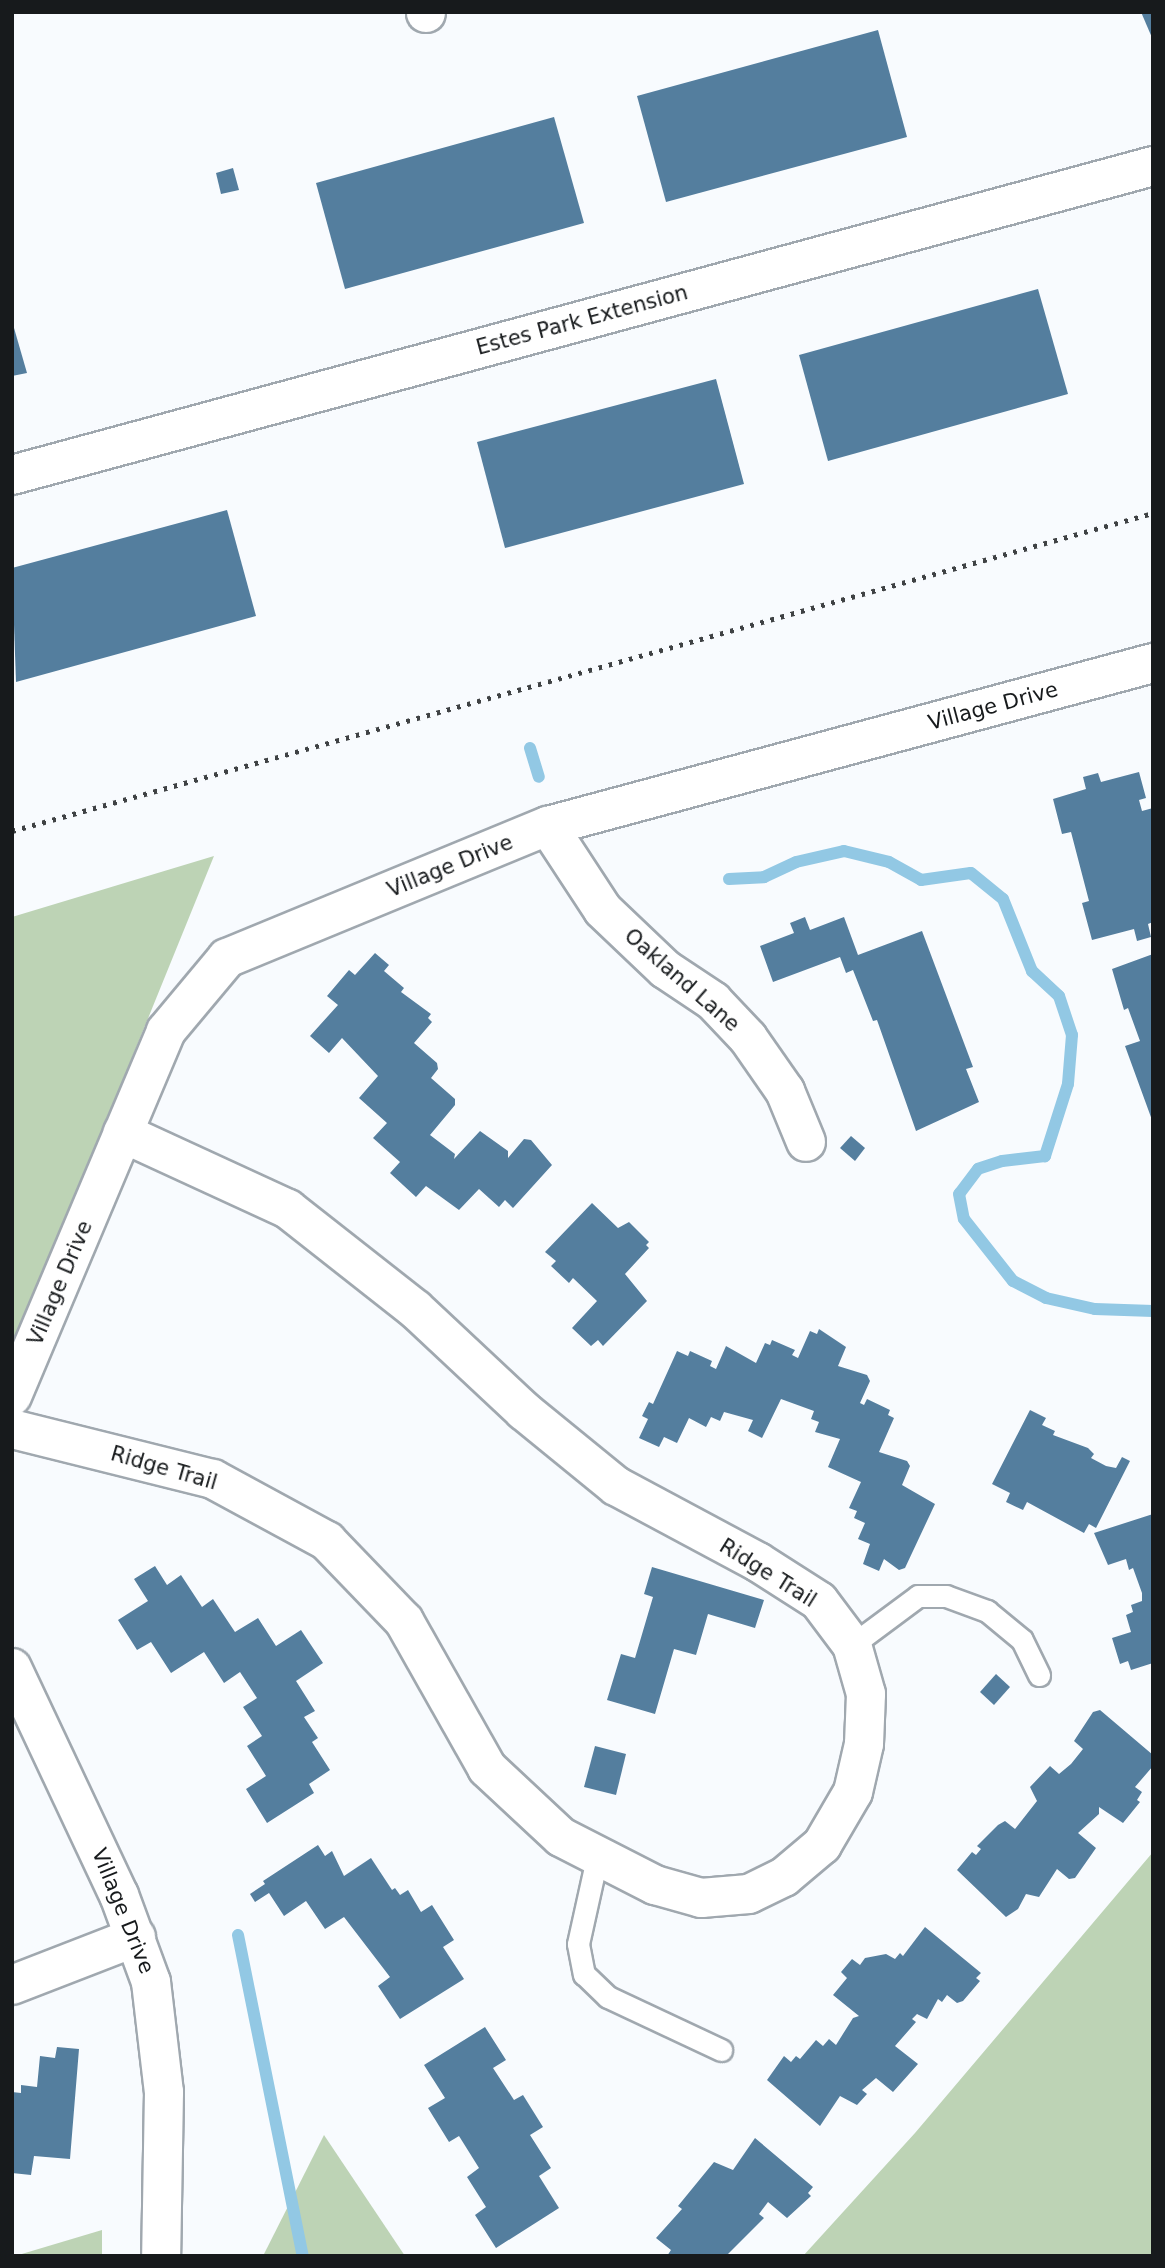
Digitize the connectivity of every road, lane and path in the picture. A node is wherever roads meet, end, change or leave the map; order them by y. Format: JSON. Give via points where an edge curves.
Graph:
{"nodes":[{"id":1,"x":1153,"y":166,"type":"edge"},
{"id":2,"x":12,"y":475,"type":"edge"},
{"id":3,"x":1153,"y":663,"type":"edge"},
{"id":4,"x":548,"y":826,"type":"junction"},
{"id":5,"x":123,"y":1133,"type":"junction"},
{"id":6,"x":806,"y":1142,"type":"dead end"},
{"id":7,"x":12,"y":1396,"type":"edge"},
{"id":8,"x":12,"y":1429,"type":"edge"},
{"id":9,"x":852,"y":1644,"type":"junction"},
{"id":10,"x":12,"y":1668,"type":"edge"},
{"id":11,"x":1039,"y":1675,"type":"dead end"},
{"id":12,"x":597,"y":1858,"type":"junction"},
{"id":13,"x":136,"y":1937,"type":"junction"},
{"id":14,"x":12,"y":1984,"type":"edge"},
{"id":15,"x":721,"y":2050,"type":"dead end"},
{"id":16,"x":161,"y":2256,"type":"edge"}],
"edges":[{"from":1,"to":2,"type":"street","name":"Estes Park Extension"},
{"from":3,"to":4,"type":"street","name":"Village Drive"},
{"from":4,"to":5,"type":"street","name":"Village Drive","via":[[227,958],[166,1031]]},
{"from":4,"to":6,"type":"street","name":"Oakland Lane","via":[[603,910],[665,969],[713,1001],[748,1038],[785,1091]]},
{"from":5,"to":7,"type":"street","name":"Village Drive"},
{"from":5,"to":9,"type":"street","name":"Ridge Trail","via":[[288,1209],[415,1310],[524,1411],[616,1486],[758,1562],[819,1601]]},
{"from":8,"to":12,"type":"street","name":"Ridge Trail","via":[[213,1479],[327,1541],[404,1621],[487,1768],[561,1837]]},
{"from":9,"to":11,"type":"lane","via":[[918,1596],[946,1596],[987,1611],[1013,1633]]},
{"from":9,"to":12,"type":"street","name":"Ridge Trail","via":[[866,1694],[864,1744],[853,1792],[822,1845],[784,1877],[749,1894],[701,1898],[654,1885]]},
{"from":10,"to":13,"type":"street","name":"Village Drive"},
{"from":12,"to":15,"type":"lane","via":[[578,1944],[584,1974],[608,1997]]},
{"from":13,"to":14,"type":"street"},
{"from":13,"to":16,"type":"street","name":"Village Drive","via":[[151,1982],[160,2035]]}]}
